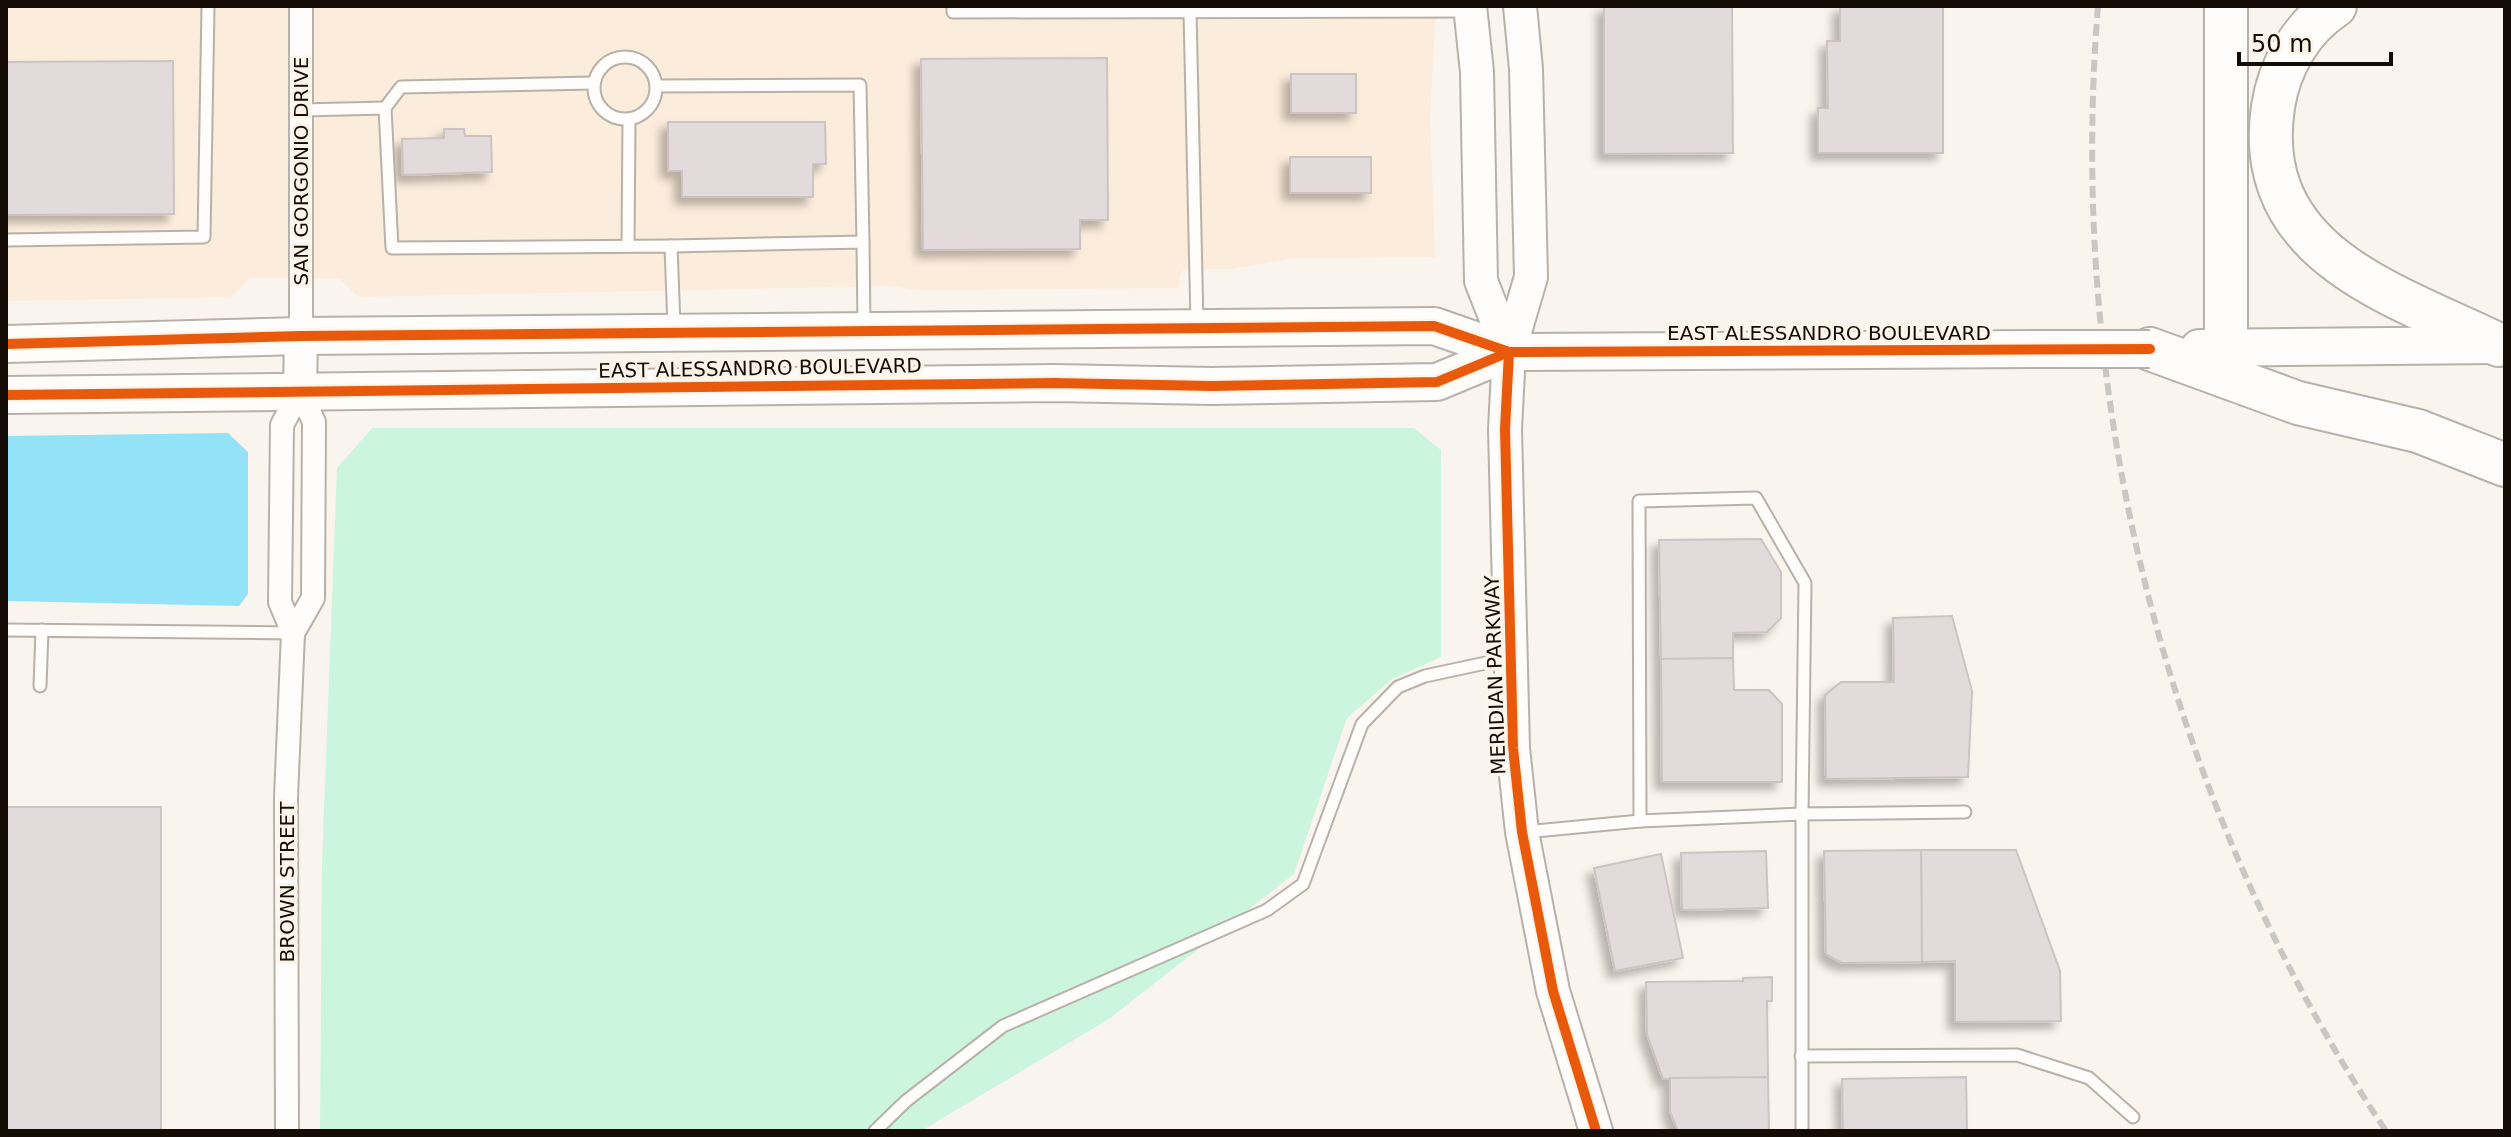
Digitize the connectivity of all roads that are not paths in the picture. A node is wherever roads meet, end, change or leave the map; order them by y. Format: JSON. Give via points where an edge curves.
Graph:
{"nodes":[{"id":1,"x":208,"y":6,"type":"edge"},
{"id":2,"x":301,"y":6,"type":"edge"},
{"id":3,"x":953,"y":6,"type":"edge"},
{"id":4,"x":1520,"y":6,"type":"edge"},
{"id":5,"x":2226,"y":6,"type":"edge"},
{"id":6,"x":2335,"y":6,"type":"edge"},
{"id":7,"x":1470,"y":8,"type":"edge"},
{"id":8,"x":1190,"y":11,"type":"junction"},
{"id":9,"x":594,"y":83,"type":"junction"},
{"id":10,"x":657,"y":86,"type":"junction"},
{"id":11,"x":385,"y":108,"type":"junction"},
{"id":12,"x":301,"y":110,"type":"junction"},
{"id":13,"x":629,"y":119,"type":"junction"},
{"id":14,"x":6,"y":240,"type":"edge"},
{"id":15,"x":863,"y":242,"type":"junction"},
{"id":16,"x":628,"y":246,"type":"junction"},
{"id":17,"x":671,"y":246,"type":"junction"},
{"id":18,"x":1197,"y":328,"type":"junction"},
{"id":19,"x":864,"y":331,"type":"junction"},
{"id":20,"x":674,"y":332,"type":"junction"},
{"id":21,"x":301,"y":336,"type":"junction"},
{"id":22,"x":6,"y":344,"type":"edge"},
{"id":23,"x":2502,"y":344,"type":"edge"},
{"id":24,"x":2245,"y":348,"type":"junction"},
{"id":25,"x":2150,"y":349,"type":"junction"},
{"id":26,"x":1509,"y":352,"type":"junction"},
{"id":27,"x":300,"y":391,"type":"junction"},
{"id":28,"x":6,"y":395,"type":"edge"},
{"id":29,"x":2505,"y":465,"type":"edge"},
{"id":30,"x":6,"y":630,"type":"edge"},
{"id":31,"x":42,"y":630,"type":"junction"},
{"id":32,"x":293,"y":633,"type":"junction"},
{"id":33,"x":1511,"y":658,"type":"junction"},
{"id":34,"x":40,"y":686,"type":"dead end"},
{"id":35,"x":1965,"y":812,"type":"dead end"},
{"id":36,"x":1802,"y":814,"type":"junction"},
{"id":37,"x":1640,"y":821,"type":"junction"},
{"id":38,"x":1522,"y":832,"type":"junction"},
{"id":39,"x":1801,"y":1056,"type":"junction"},
{"id":40,"x":2133,"y":1117,"type":"dead end"},
{"id":41,"x":287,"y":1131,"type":"edge"},
{"id":42,"x":875,"y":1131,"type":"edge"},
{"id":43,"x":1596,"y":1131,"type":"edge"},
{"id":44,"x":1802,"y":1131,"type":"edge"}],
"edges":[{"from":1,"to":14,"type":"lane","via":[[204,237]]},
{"from":2,"to":12,"type":"street","name":"SAN GORGONIO DRIVE"},
{"from":3,"to":8,"type":"lane","via":[[953,12]]},
{"from":4,"to":26,"type":"main road","via":[[1531,277]]},
{"from":5,"to":24,"type":"highway"},
{"from":6,"to":23,"type":"highway","via":[[2300,39],[2275,98],[2272,155],[2291,211],[2327,256],[2357,277]]},
{"from":7,"to":8,"type":"lane"},
{"from":7,"to":26,"type":"main road","via":[[1477,72],[1481,281]]},
{"from":8,"to":18,"type":"lane"},
{"from":9,"to":10,"type":"lane","via":[[603,65],[621,56],[641,60]]},
{"from":9,"to":11,"type":"lane","via":[[401,87]]},
{"from":9,"to":13,"type":"lane","via":[[602,110]]},
{"from":10,"to":13,"type":"lane","via":[[652,104]]},
{"from":10,"to":15,"type":"lane","via":[[860,85]]},
{"from":11,"to":12,"type":"lane"},
{"from":11,"to":16,"type":"lane","via":[[392,248]]},
{"from":12,"to":21,"type":"street","name":"SAN GORGONIO DRIVE"},
{"from":13,"to":16,"type":"lane"},
{"from":15,"to":17,"type":"lane"},
{"from":15,"to":19,"type":"lane"},
{"from":16,"to":17,"type":"lane"},
{"from":17,"to":20,"type":"lane"},
{"from":18,"to":19,"type":"main road","name":"EAST ALESSANDRO BOULEVARD"},
{"from":18,"to":26,"type":"main road","name":"EAST ALESSANDRO BOULEVARD","via":[[1434,326]]},
{"from":19,"to":20,"type":"main road","name":"EAST ALESSANDRO BOULEVARD"},
{"from":20,"to":21,"type":"main road","name":"EAST ALESSANDRO BOULEVARD"},
{"from":21,"to":22,"type":"main road","name":"EAST ALESSANDRO BOULEVARD"},
{"from":21,"to":27,"type":"main road","name":"BROWN STREET"},
{"from":23,"to":24,"type":"main road","name":"EAST ALESSANDRO BOULEVARD"},
{"from":24,"to":25,"type":"main road","name":"EAST ALESSANDRO BOULEVARD"},
{"from":25,"to":26,"type":"main road","name":"EAST ALESSANDRO BOULEVARD","bridge":true},
{"from":25,"to":29,"type":"highway","via":[[2298,403],[2418,431]]},
{"from":26,"to":27,"type":"main road","name":"EAST ALESSANDRO BOULEVARD","via":[[1437,382]]},
{"from":26,"to":33,"type":"main road","name":"MERIDIAN PARKWAY","via":[[1505,429]]},
{"from":27,"to":28,"type":"main road","name":"EAST ALESSANDRO BOULEVARD"},
{"from":27,"to":32,"type":"street","name":"BROWN STREET","via":[[282,425],[280,602]]},
{"from":27,"to":32,"type":"street","name":"BROWN STREET","via":[[314,422],[313,598]]},
{"from":30,"to":31,"type":"lane"},
{"from":31,"to":32,"type":"lane"},
{"from":31,"to":34,"type":"lane"},
{"from":32,"to":41,"type":"street","name":"BROWN STREET","via":[[286,797]]},
{"from":33,"to":38,"type":"main road","name":"MERIDIAN PARKWAY"},
{"from":33,"to":42,"type":"lane","via":[[1398,687],[1362,724],[1303,884],[1291,893],[1267,910],[1003,1026]]},
{"from":35,"to":36,"type":"lane"},
{"from":36,"to":37,"type":"lane"},
{"from":36,"to":37,"type":"lane","via":[[1805,583],[1756,498],[1639,501]]},
{"from":36,"to":39,"type":"lane"},
{"from":37,"to":38,"type":"lane"},
{"from":38,"to":43,"type":"main road","name":"MERIDIAN PARKWAY","via":[[1553,991]]},
{"from":39,"to":40,"type":"lane","via":[[2017,1055],[2089,1078]]},
{"from":39,"to":44,"type":"lane"}]}
